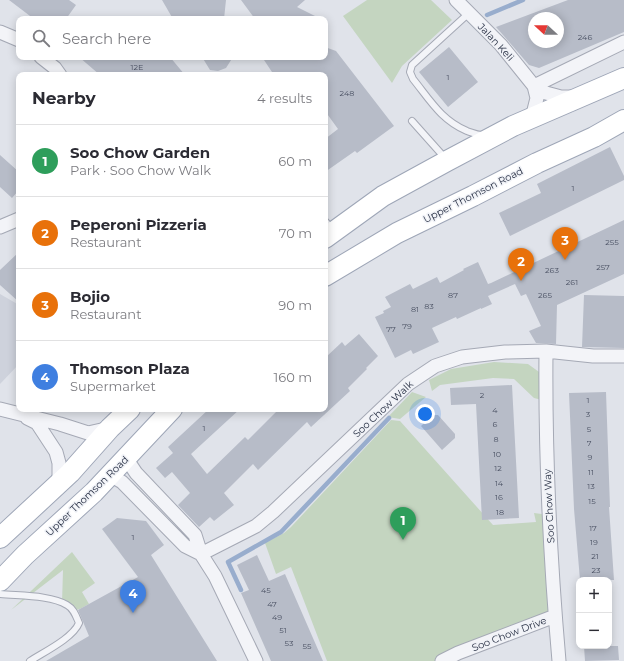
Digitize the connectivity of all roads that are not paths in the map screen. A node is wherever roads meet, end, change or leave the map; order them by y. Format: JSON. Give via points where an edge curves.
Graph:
{"nodes":[{"id":1,"x":456,"y":0,"type":"edge"},
{"id":2,"x":469,"y":13,"type":"junction"},
{"id":3,"x":0,"y":32,"type":"edge"},
{"id":4,"x":16,"y":39,"type":"edge"},
{"id":5,"x":624,"y":42,"type":"edge"},
{"id":6,"x":45,"y":60,"type":"edge"},
{"id":7,"x":58,"y":72,"type":"edge"},
{"id":8,"x":624,"y":78,"type":"edge"},
{"id":9,"x":534,"y":86,"type":"junction"},
{"id":10,"x":579,"y":97,"type":"junction"},
{"id":11,"x":532,"y":118,"type":"junction"},
{"id":12,"x":624,"y":120,"type":"edge"},
{"id":13,"x":412,"y":121,"type":"dead end"},
{"id":14,"x":499,"y":134,"type":"junction"},
{"id":15,"x":447,"y":161,"type":"junction"},
{"id":16,"x":16,"y":220,"type":"edge"},
{"id":17,"x":0,"y":227,"type":"edge"},
{"id":18,"x":328,"y":230,"type":"edge"},
{"id":19,"x":328,"y":274,"type":"edge"},
{"id":20,"x":546,"y":352,"type":"junction"},
{"id":21,"x":624,"y":356,"type":"edge"},
{"id":22,"x":0,"y":408,"type":"edge"},
{"id":23,"x":127,"y":412,"type":"edge"},
{"id":24,"x":169,"y":412,"type":"edge"},
{"id":25,"x":20,"y":414,"type":"junction"},
{"id":26,"x":110,"y":428,"type":"junction"},
{"id":27,"x":126,"y":458,"type":"junction"},
{"id":28,"x":110,"y":474,"type":"junction"},
{"id":29,"x":59,"y":483,"type":"junction"},
{"id":30,"x":0,"y":538,"type":"edge"},
{"id":31,"x":201,"y":554,"type":"junction"},
{"id":32,"x":0,"y":581,"type":"edge"},
{"id":33,"x":0,"y":594,"type":"edge"},
{"id":34,"x":555,"y":616,"type":"junction"},
{"id":35,"x":30,"y":661,"type":"edge"},
{"id":36,"x":256,"y":661,"type":"edge"},
{"id":37,"x":442,"y":661,"type":"edge"},
{"id":38,"x":559,"y":661,"type":"edge"}],
"edges":[{"from":1,"to":2,"type":"street","name":"Jalan Keli"},
{"from":2,"to":9,"type":"street","name":"Jalan Keli","via":[[501,45]]},
{"from":2,"to":14,"type":"lane","via":[[412,65],[410,72],[442,115],[455,126],[477,135]]},
{"from":3,"to":4,"type":"street"},
{"from":5,"to":9,"type":"street"},
{"from":6,"to":7,"type":"street"},
{"from":8,"to":10,"type":"main road"},
{"from":9,"to":10,"type":"street","via":[[561,97]]},
{"from":9,"to":11,"type":"street","via":[[538,98]]},
{"from":10,"to":11,"type":"main road"},
{"from":11,"to":14,"type":"main road"},
{"from":12,"to":19,"type":"main road","name":"Upper Thomson Road","via":[[397,233]]},
{"from":13,"to":15,"type":"lane"},
{"from":14,"to":15,"type":"main road"},
{"from":15,"to":18,"type":"main road"},
{"from":16,"to":17,"type":"street"},
{"from":20,"to":21,"type":"street","name":"Soo Chow Walk"},
{"from":20,"to":31,"type":"street","name":"Soo Chow Walk","via":[[505,352],[462,357],[435,366],[408,384],[256,526]]},
{"from":20,"to":34,"type":"street","name":"Soo Chow Way","via":[[546,435]]},
{"from":22,"to":25,"type":"street"},
{"from":23,"to":26,"type":"main road"},
{"from":24,"to":27,"type":"main road","name":"Upper Thomson Road"},
{"from":25,"to":26,"type":"street","via":[[88,433]]},
{"from":25,"to":29,"type":"street","via":[[37,423],[55,450],[59,463]]},
{"from":26,"to":29,"type":"main road"},
{"from":27,"to":28,"type":"main road","name":"Upper Thomson Road"},
{"from":27,"to":31,"type":"street","via":[[136,473],[195,535]]},
{"from":28,"to":31,"type":"street","via":[[122,482],[185,546]]},
{"from":28,"to":32,"type":"main road","name":"Upper Thomson Road"},
{"from":29,"to":30,"type":"main road"},
{"from":31,"to":36,"type":"street","via":[[215,576]]},
{"from":33,"to":35,"type":"lane","via":[[53,600],[68,605],[79,623],[69,636]]},
{"from":34,"to":37,"type":"street","name":"Soo Chow Drive"},
{"from":34,"to":38,"type":"street","name":"Soo Chow Way"}]}
